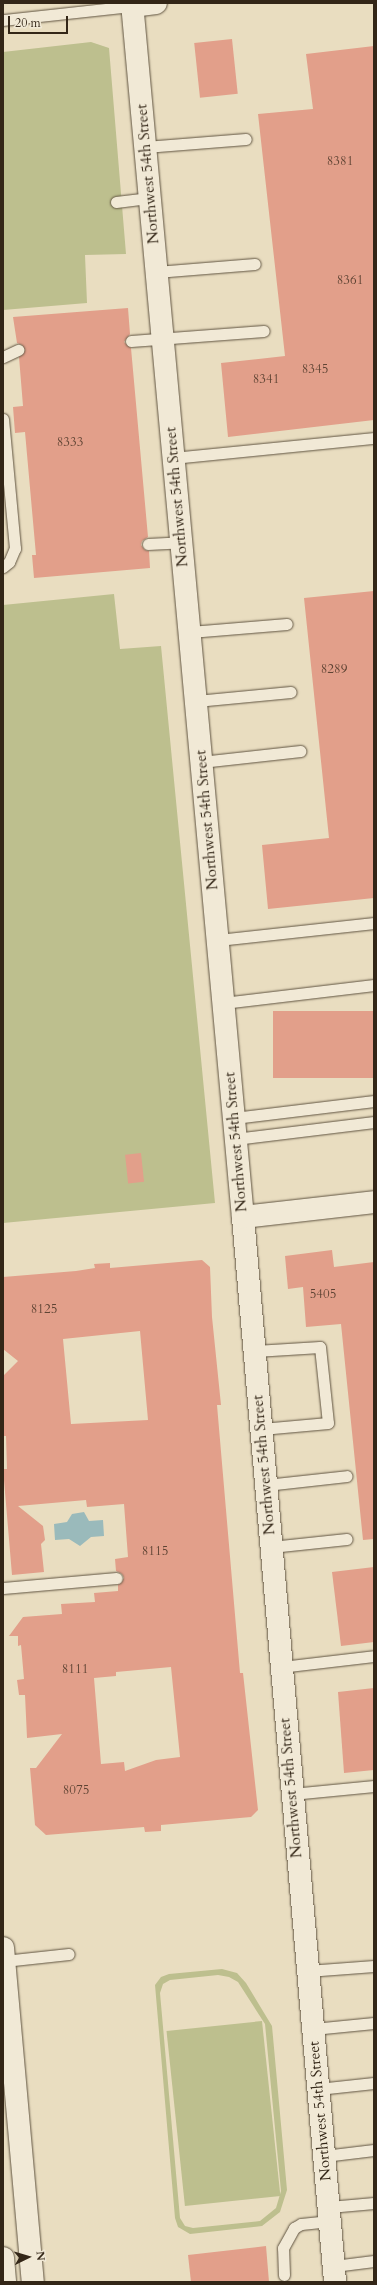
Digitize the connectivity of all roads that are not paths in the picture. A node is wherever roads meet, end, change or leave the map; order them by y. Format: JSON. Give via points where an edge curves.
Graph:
{"nodes":[{"id":1,"x":156,"y":3,"type":"edge"},
{"id":2,"x":132,"y":4,"type":"edge"},
{"id":3,"x":3,"y":20,"type":"edge"},
{"id":4,"x":246,"y":139,"type":"dead end"},
{"id":5,"x":145,"y":147,"type":"junction"},
{"id":6,"x":150,"y":198,"type":"junction"},
{"id":7,"x":116,"y":202,"type":"dead end"},
{"id":8,"x":254,"y":264,"type":"dead end"},
{"id":9,"x":156,"y":272,"type":"junction"},
{"id":10,"x":264,"y":331,"type":"dead end"},
{"id":11,"x":163,"y":339,"type":"junction"},
{"id":12,"x":131,"y":342,"type":"dead end"},
{"id":13,"x":18,"y":350,"type":"dead end"},
{"id":14,"x":3,"y":357,"type":"edge"},
{"id":15,"x":3,"y":419,"type":"edge"},
{"id":16,"x":374,"y":438,"type":"edge"},
{"id":17,"x":173,"y":458,"type":"junction"},
{"id":18,"x":181,"y":542,"type":"junction"},
{"id":19,"x":148,"y":544,"type":"dead end"},
{"id":20,"x":3,"y":567,"type":"edge"},
{"id":21,"x":287,"y":624,"type":"dead end"},
{"id":22,"x":190,"y":632,"type":"junction"},
{"id":23,"x":291,"y":692,"type":"dead end"},
{"id":24,"x":196,"y":701,"type":"junction"},
{"id":25,"x":300,"y":751,"type":"dead end"},
{"id":26,"x":201,"y":762,"type":"junction"},
{"id":27,"x":374,"y":923,"type":"edge"},
{"id":28,"x":218,"y":940,"type":"junction"},
{"id":29,"x":374,"y":985,"type":"edge"},
{"id":30,"x":223,"y":1003,"type":"junction"},
{"id":31,"x":374,"y":1101,"type":"edge"},
{"id":32,"x":234,"y":1118,"type":"junction"},
{"id":33,"x":374,"y":1122,"type":"edge"},
{"id":34,"x":235,"y":1140,"type":"junction"},
{"id":35,"x":374,"y":1202,"type":"edge"},
{"id":36,"x":243,"y":1217,"type":"junction"},
{"id":37,"x":254,"y":1351,"type":"junction"},
{"id":38,"x":261,"y":1429,"type":"junction"},
{"id":39,"x":347,"y":1476,"type":"dead end"},
{"id":40,"x":266,"y":1485,"type":"junction"},
{"id":41,"x":347,"y":1539,"type":"dead end"},
{"id":42,"x":271,"y":1547,"type":"junction"},
{"id":43,"x":117,"y":1578,"type":"dead end"},
{"id":44,"x":3,"y":1588,"type":"edge"},
{"id":45,"x":374,"y":1656,"type":"edge"},
{"id":46,"x":281,"y":1667,"type":"junction"},
{"id":47,"x":374,"y":1786,"type":"edge"},
{"id":48,"x":292,"y":1794,"type":"junction"},
{"id":49,"x":69,"y":1954,"type":"dead end"},
{"id":50,"x":4,"y":1955,"type":"edge"},
{"id":51,"x":374,"y":1966,"type":"edge"},
{"id":52,"x":307,"y":1971,"type":"junction"},
{"id":53,"x":6,"y":2010,"type":"edge"},
{"id":54,"x":374,"y":2023,"type":"edge"},
{"id":55,"x":313,"y":2029,"type":"junction"},
{"id":56,"x":374,"y":2083,"type":"edge"},
{"id":57,"x":318,"y":2089,"type":"junction"},
{"id":58,"x":374,"y":2150,"type":"edge"},
{"id":59,"x":324,"y":2156,"type":"junction"},
{"id":60,"x":374,"y":2203,"type":"edge"},
{"id":61,"x":329,"y":2214,"type":"junction"},
{"id":62,"x":3,"y":2258,"type":"edge"},
{"id":63,"x":374,"y":2261,"type":"edge"},
{"id":64,"x":284,"y":2274,"type":"dead end"},
{"id":65,"x":335,"y":2274,"type":"edge"},
{"id":66,"x":5,"y":2282,"type":"edge"},
{"id":67,"x":33,"y":2282,"type":"edge"}],
"edges":[{"from":1,"to":2,"type":"street"},
{"from":2,"to":3,"type":"lane"},
{"from":2,"to":5,"type":"street","name":"Northwest 54th Street"},
{"from":4,"to":5,"type":"lane"},
{"from":5,"to":6,"type":"street","name":"Northwest 54th Street"},
{"from":6,"to":7,"type":"lane"},
{"from":6,"to":9,"type":"street","name":"Northwest 54th Street"},
{"from":8,"to":9,"type":"lane"},
{"from":9,"to":11,"type":"street","name":"Northwest 54th Street"},
{"from":10,"to":11,"type":"lane"},
{"from":11,"to":12,"type":"lane"},
{"from":11,"to":17,"type":"street","name":"Northwest 54th Street"},
{"from":13,"to":14,"type":"lane"},
{"from":15,"to":20,"type":"lane","via":[[15,548],[9,562]]},
{"from":16,"to":17,"type":"lane"},
{"from":17,"to":18,"type":"street","name":"Northwest 54th Street"},
{"from":18,"to":19,"type":"lane"},
{"from":18,"to":22,"type":"street","name":"Northwest 54th Street"},
{"from":21,"to":22,"type":"lane"},
{"from":22,"to":24,"type":"street","name":"Northwest 54th Street"},
{"from":23,"to":24,"type":"lane"},
{"from":24,"to":26,"type":"street","name":"Northwest 54th Street"},
{"from":25,"to":26,"type":"lane"},
{"from":26,"to":28,"type":"street","name":"Northwest 54th Street"},
{"from":27,"to":28,"type":"lane"},
{"from":28,"to":30,"type":"street","name":"Northwest 54th Street"},
{"from":29,"to":30,"type":"lane"},
{"from":30,"to":32,"type":"street","name":"Northwest 54th Street"},
{"from":31,"to":32,"type":"lane"},
{"from":32,"to":34,"type":"street","name":"Northwest 54th Street"},
{"from":33,"to":34,"type":"lane"},
{"from":34,"to":36,"type":"street","name":"Northwest 54th Street"},
{"from":35,"to":36,"type":"street"},
{"from":36,"to":37,"type":"street","name":"Northwest 54th Street"},
{"from":37,"to":38,"type":"street","name":"Northwest 54th Street"},
{"from":37,"to":38,"type":"lane","via":[[320,1347],[328,1423]]},
{"from":38,"to":40,"type":"street","name":"Northwest 54th Street"},
{"from":39,"to":40,"type":"lane"},
{"from":40,"to":42,"type":"street","name":"Northwest 54th Street"},
{"from":41,"to":42,"type":"lane"},
{"from":42,"to":46,"type":"street","name":"Northwest 54th Street"},
{"from":43,"to":44,"type":"lane"},
{"from":45,"to":46,"type":"lane"},
{"from":46,"to":48,"type":"street","name":"Northwest 54th Street"},
{"from":47,"to":48,"type":"lane"},
{"from":48,"to":52,"type":"street","name":"Northwest 54th Street"},
{"from":49,"to":50,"type":"lane"},
{"from":50,"to":53,"type":"street"},
{"from":51,"to":52,"type":"lane"},
{"from":52,"to":55,"type":"street","name":"Northwest 54th Street"},
{"from":53,"to":67,"type":"street"},
{"from":54,"to":55,"type":"lane"},
{"from":55,"to":57,"type":"street","name":"Northwest 54th Street"},
{"from":56,"to":57,"type":"lane"},
{"from":57,"to":59,"type":"street","name":"Northwest 54th Street"},
{"from":58,"to":59,"type":"lane"},
{"from":59,"to":61,"type":"street","name":"Northwest 54th Street"},
{"from":60,"to":61,"type":"lane"},
{"from":61,"to":64,"type":"lane","via":[[294,2228],[283,2248]]},
{"from":61,"to":65,"type":"street","name":"Northwest 54th Street"},
{"from":62,"to":66,"type":"street"},
{"from":63,"to":65,"type":"lane"}]}
